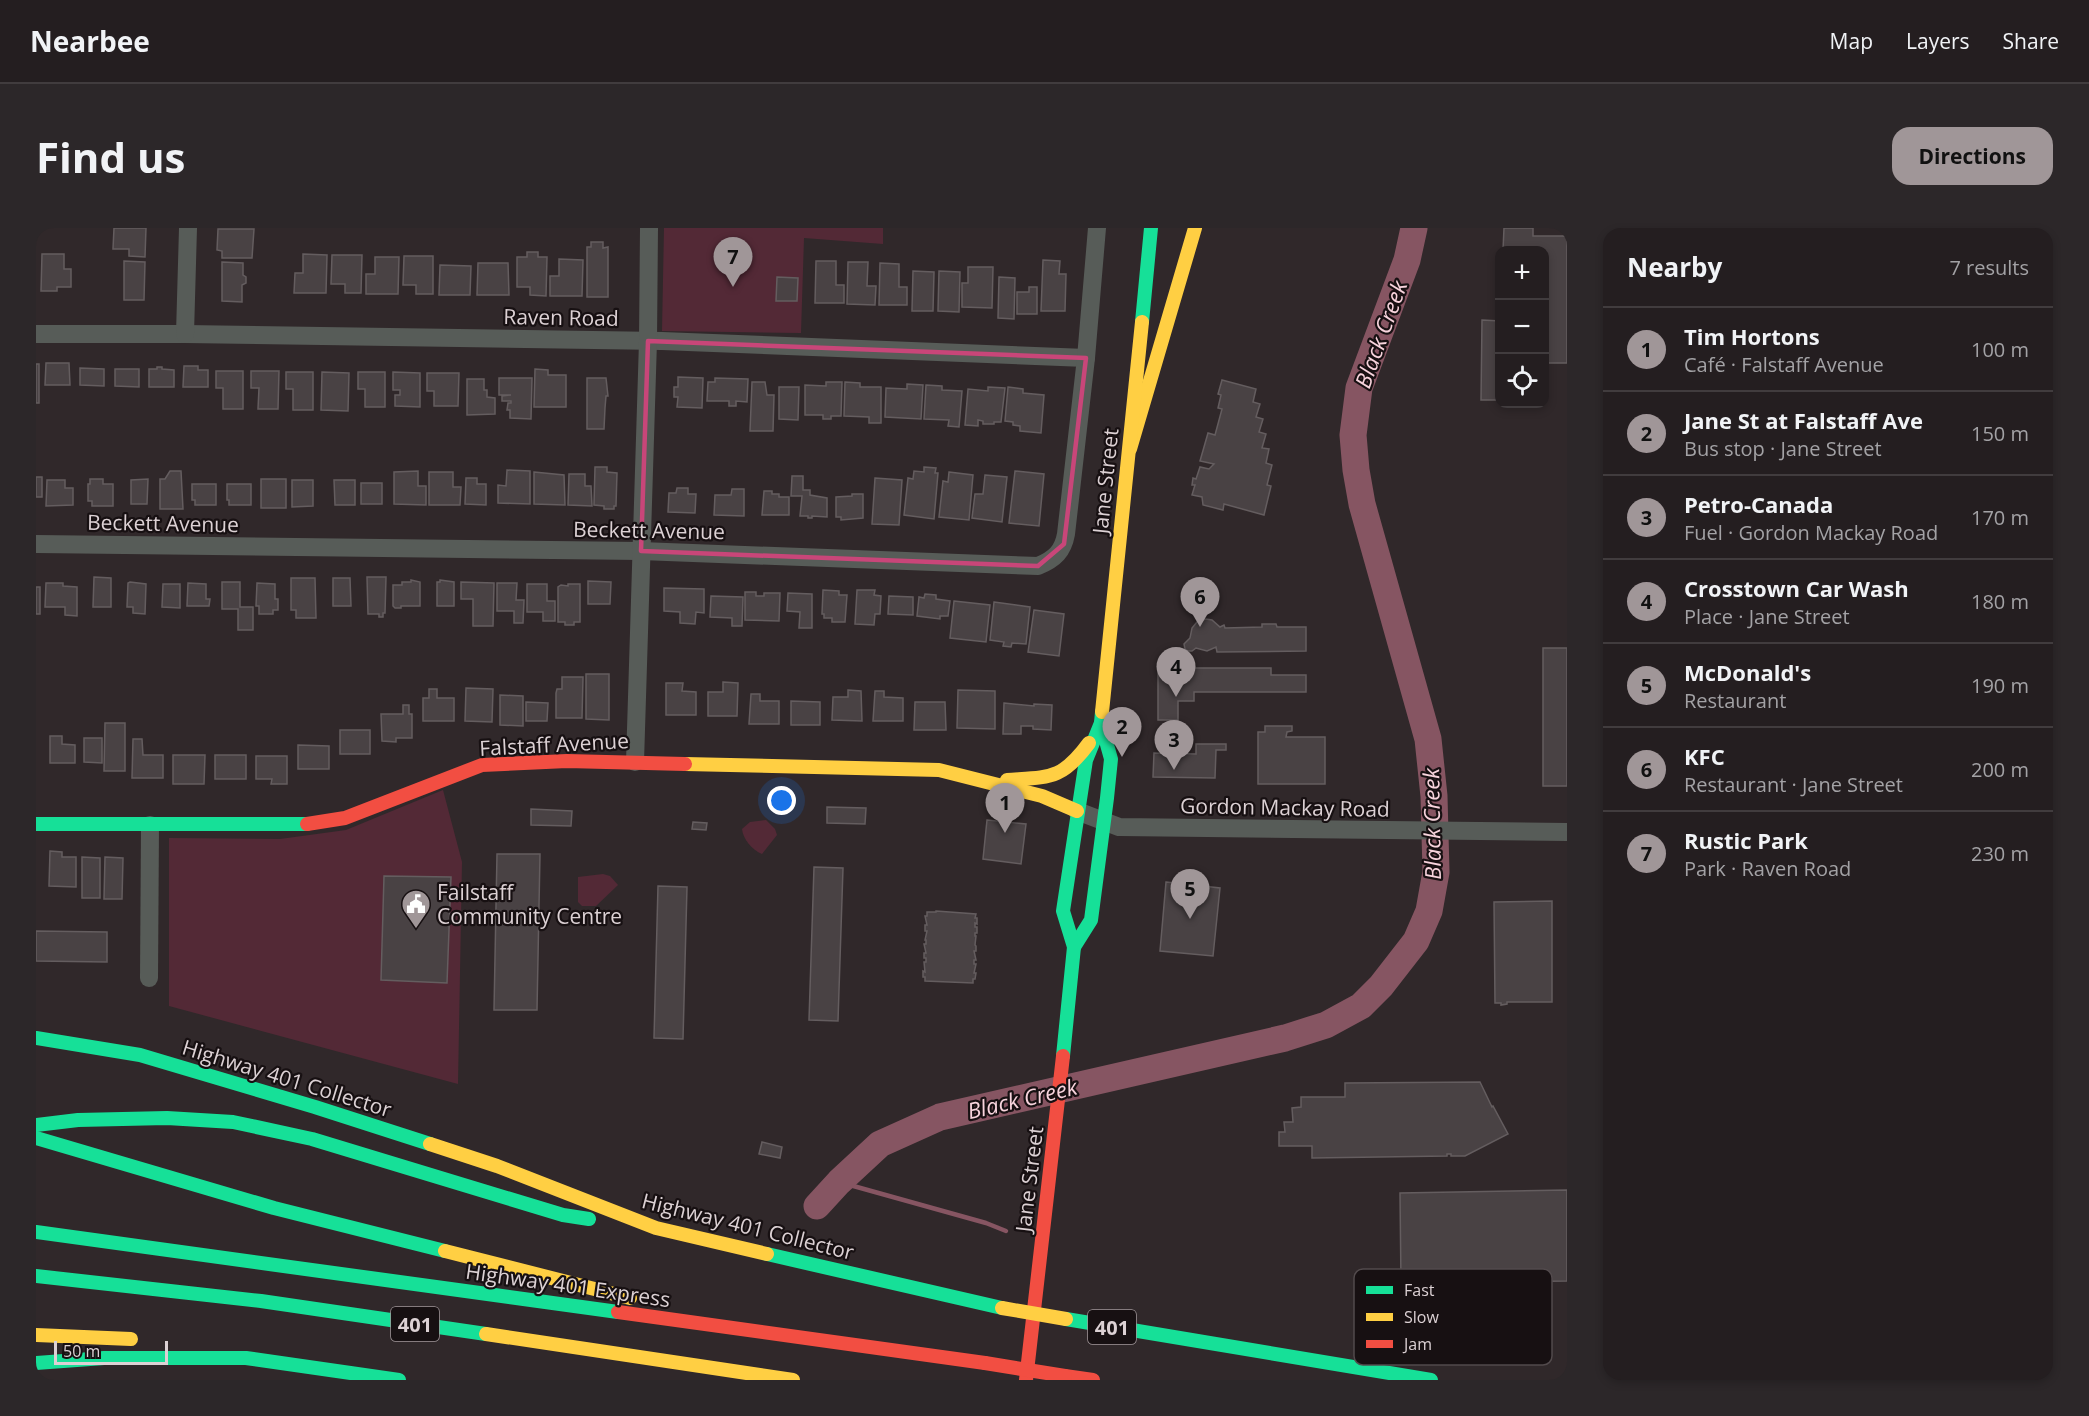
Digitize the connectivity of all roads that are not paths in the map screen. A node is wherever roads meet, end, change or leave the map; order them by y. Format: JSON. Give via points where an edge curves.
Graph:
{"nodes":[{"id":1,"x":189,"y":228,"type":"edge"},
{"id":2,"x":649,"y":228,"type":"edge"},
{"id":3,"x":1097,"y":228,"type":"edge"},
{"id":4,"x":1150,"y":228,"type":"edge"},
{"id":5,"x":1195,"y":228,"type":"edge"},
{"id":6,"x":36,"y":334,"type":"edge"},
{"id":7,"x":185,"y":334,"type":"junction"},
{"id":8,"x":648,"y":341,"type":"junction"},
{"id":9,"x":1086,"y":358,"type":"junction"},
{"id":10,"x":1130,"y":449,"type":"junction"},
{"id":11,"x":36,"y":544,"type":"edge"},
{"id":12,"x":641,"y":551,"type":"junction"},
{"id":13,"x":1101,"y":723,"type":"junction"},
{"id":14,"x":635,"y":762,"type":"junction"},
{"id":15,"x":990,"y":782,"type":"junction"},
{"id":16,"x":1077,"y":811,"type":"junction"},
{"id":17,"x":1104,"y":821,"type":"junction"},
{"id":18,"x":36,"y":824,"type":"edge"},
{"id":19,"x":150,"y":825,"type":"junction"},
{"id":20,"x":1567,"y":832,"type":"edge"},
{"id":21,"x":1074,"y":947,"type":"junction"},
{"id":22,"x":149,"y":978,"type":"dead end"},
{"id":23,"x":36,"y":1038,"type":"edge"},
{"id":24,"x":36,"y":1125,"type":"edge"},
{"id":25,"x":36,"y":1138,"type":"edge"},
{"id":26,"x":656,"y":1228,"type":"junction"},
{"id":27,"x":36,"y":1232,"type":"edge"},
{"id":28,"x":36,"y":1276,"type":"edge"},
{"id":29,"x":714,"y":1324,"type":"junction"},
{"id":30,"x":36,"y":1335,"type":"edge"},
{"id":31,"x":142,"y":1340,"type":"dead end"},
{"id":32,"x":201,"y":1343,"type":"dead end"},
{"id":33,"x":246,"y":1358,"type":"junction"},
{"id":34,"x":36,"y":1363,"type":"edge"},
{"id":35,"x":399,"y":1380,"type":"edge"},
{"id":36,"x":793,"y":1380,"type":"edge"},
{"id":37,"x":1026,"y":1380,"type":"edge"},
{"id":38,"x":1094,"y":1380,"type":"edge"},
{"id":39,"x":1431,"y":1380,"type":"edge"}],
"edges":[{"from":1,"to":7,"type":"street"},
{"from":2,"to":8,"type":"street"},
{"from":3,"to":9,"type":"street","name":"Beckett Avenue"},
{"from":4,"to":10,"type":"main road","name":"Jane Street"},
{"from":5,"to":10,"type":"main road"},
{"from":6,"to":7,"type":"street","name":"Raven Road"},
{"from":7,"to":8,"type":"street","name":"Raven Road"},
{"from":8,"to":9,"type":"street","name":"Raven Road"},
{"from":8,"to":12,"type":"street"},
{"from":9,"to":12,"type":"street","name":"Beckett Avenue","via":[[1066,534],[1064,544],[1050,561],[1038,566]]},
{"from":10,"to":13,"type":"main road","name":"Jane Street"},
{"from":11,"to":12,"type":"street","name":"Beckett Avenue"},
{"from":12,"to":14,"type":"street"},
{"from":13,"to":15,"type":"main road","via":[[1077,760],[1062,774]]},
{"from":13,"to":16,"type":"main road","name":"Jane Street","via":[[1086,760]]},
{"from":13,"to":17,"type":"main road","name":"Jane Street","via":[[1111,759]]},
{"from":14,"to":15,"type":"main road","name":"Falstaff Avenue","via":[[939,770]]},
{"from":14,"to":19,"type":"main road","name":"Falstaff Avenue","via":[[482,765],[345,818],[312,824]]},
{"from":15,"to":16,"type":"main road","name":"Falstaff Avenue","via":[[1042,796]]},
{"from":16,"to":17,"type":"street","name":"Gordon Mackay Road"},
{"from":16,"to":21,"type":"main road","name":"Jane Street","via":[[1063,911]]},
{"from":17,"to":20,"type":"street","name":"Gordon Mackay Road","via":[[1119,827]]},
{"from":17,"to":21,"type":"main road","name":"Jane Street","via":[[1091,920]]},
{"from":18,"to":19,"type":"main road","name":"Falstaff Avenue"},
{"from":19,"to":22,"type":"street"},
{"from":21,"to":37,"type":"main road","name":"Jane Street"},
{"from":23,"to":26,"type":"main road","name":"Highway 401 Collector","number":"401","via":[[140,1055],[315,1107],[497,1166]]},
{"from":24,"to":26,"type":"main road","via":[[156,1118],[232,1122],[312,1139],[563,1215]]},
{"from":25,"to":29,"type":"main road","via":[[273,1208],[621,1296]]},
{"from":26,"to":39,"type":"main road","name":"Highway 401 Collector","number":"401","bridge":true,"via":[[1002,1308]]},
{"from":27,"to":29,"type":"main road","name":"Highway 401 Express","number":"401"},
{"from":28,"to":36,"type":"main road","number":"401","via":[[261,1301]]},
{"from":29,"to":38,"type":"main road","name":"Highway 401 Express","number":"401","bridge":true},
{"from":30,"to":31,"type":"main road"},
{"from":32,"to":33,"type":"main road"},
{"from":33,"to":34,"type":"main road","via":[[104,1358]]},
{"from":33,"to":35,"type":"main road"}]}
